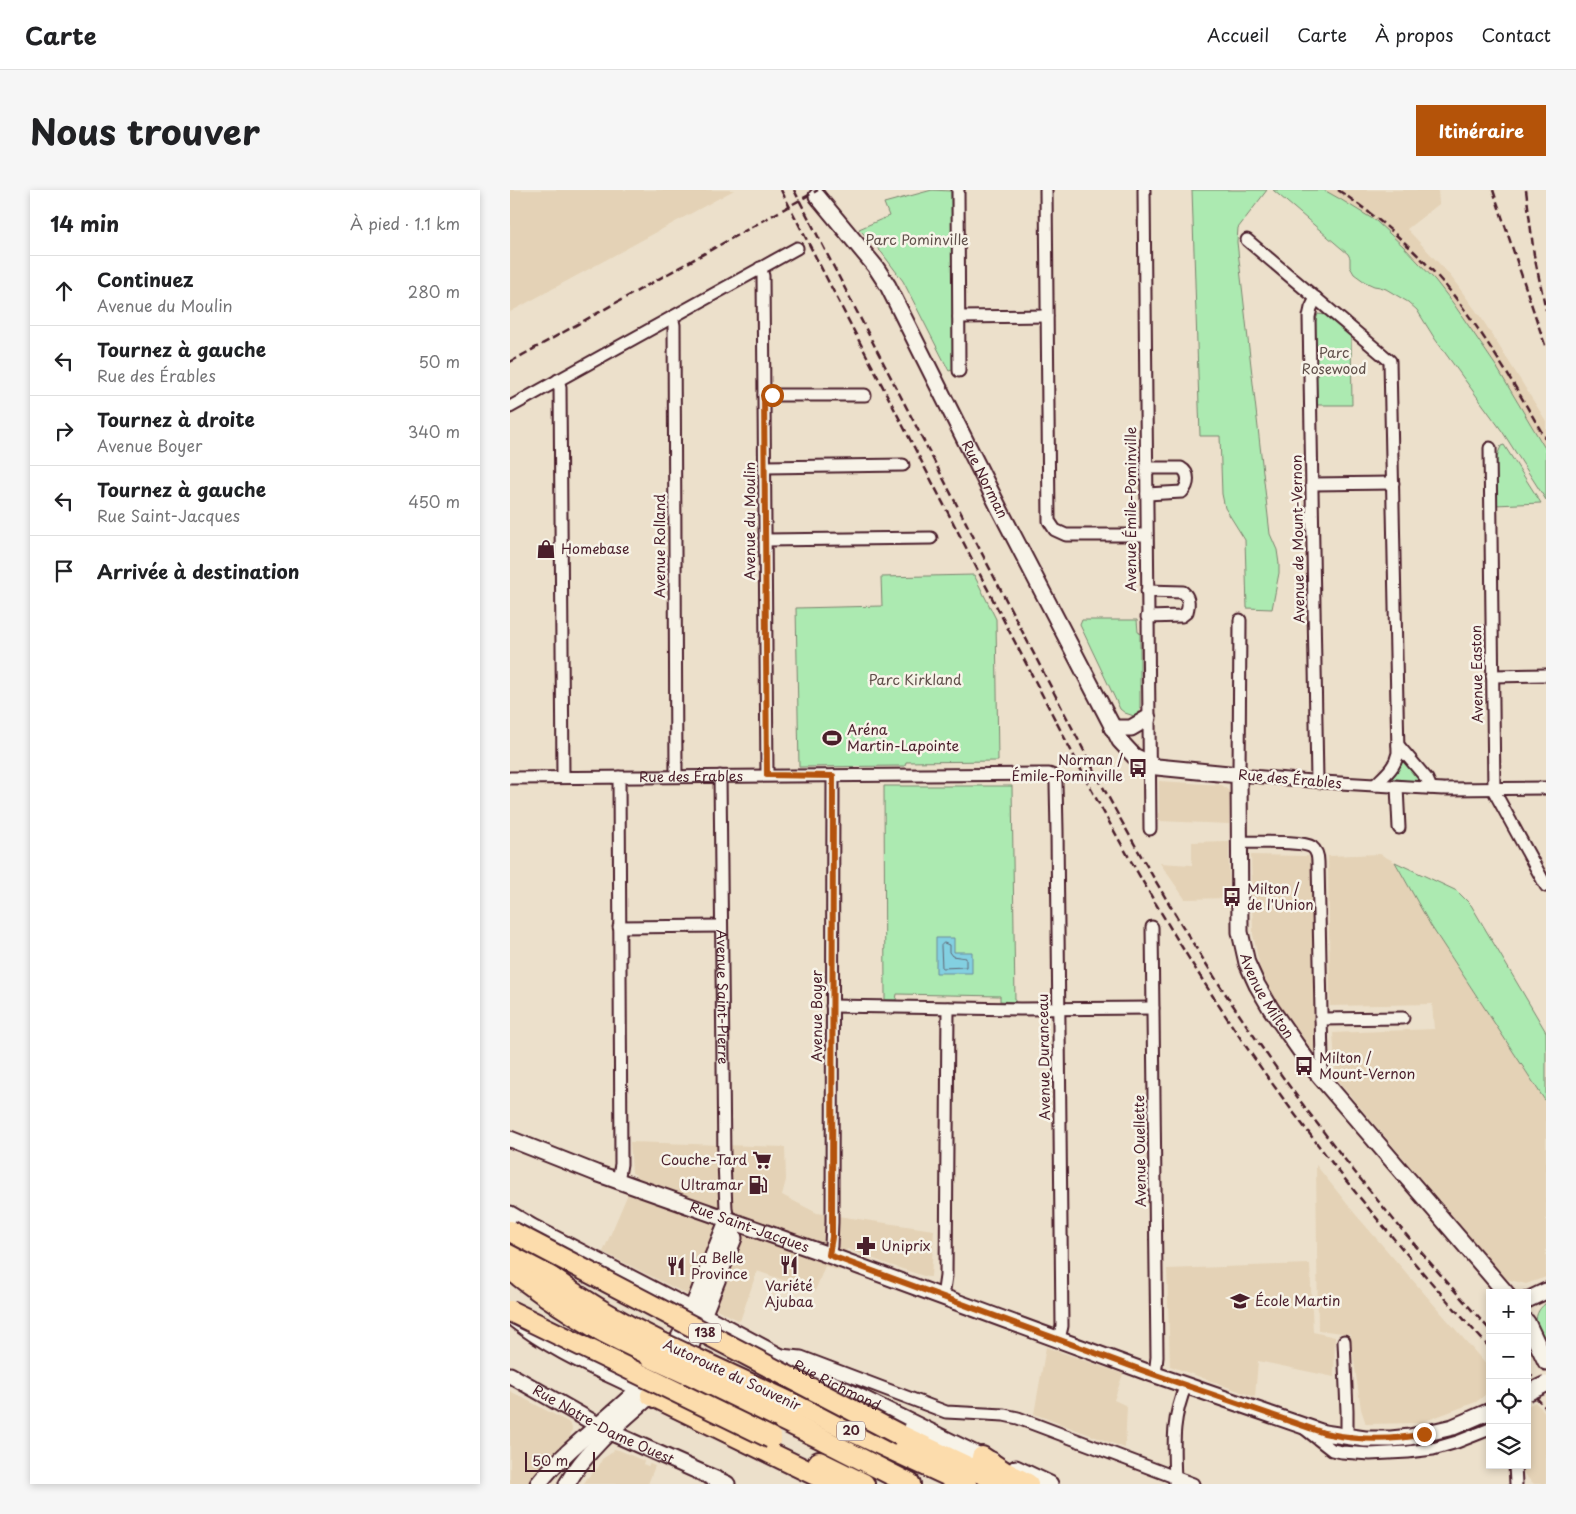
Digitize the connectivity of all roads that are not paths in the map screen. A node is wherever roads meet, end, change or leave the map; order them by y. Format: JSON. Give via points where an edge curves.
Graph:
{"nodes":[{"id":1,"x":958,"y":190,"type":"edge"},
{"id":2,"x":1046,"y":190,"type":"edge"},
{"id":3,"x":1144,"y":190,"type":"edge"},
{"id":4,"x":817,"y":196,"type":"dead end"},
{"id":5,"x":1246,"y":240,"type":"dead end"},
{"id":6,"x":797,"y":248,"type":"dead end"},
{"id":7,"x":760,"y":268,"type":"junction"},
{"id":8,"x":1316,"y":298,"type":"junction"},
{"id":9,"x":1047,"y":316,"type":"junction"},
{"id":10,"x":672,"y":317,"type":"junction"},
{"id":11,"x":959,"y":317,"type":"junction"},
{"id":12,"x":959,"y":371,"type":"dead end"},
{"id":13,"x":558,"y":380,"type":"junction"},
{"id":14,"x":764,"y":395,"type":"junction"},
{"id":15,"x":865,"y":395,"type":"dead end"},
{"id":16,"x":510,"y":407,"type":"edge"},
{"id":17,"x":1490,"y":448,"type":"dead end"},
{"id":18,"x":903,"y":465,"type":"dead end"},
{"id":19,"x":765,"y":468,"type":"junction"},
{"id":20,"x":1147,"y":468,"type":"junction"},
{"id":21,"x":1393,"y":483,"type":"junction"},
{"id":22,"x":1312,"y":484,"type":"junction"},
{"id":23,"x":1147,"y":494,"type":"junction"},
{"id":24,"x":1146,"y":535,"type":"junction"},
{"id":25,"x":931,"y":538,"type":"dead end"},
{"id":26,"x":765,"y":540,"type":"junction"},
{"id":27,"x":1147,"y":591,"type":"junction"},
{"id":28,"x":1147,"y":617,"type":"junction"},
{"id":29,"x":1240,"y":620,"type":"dead end"},
{"id":30,"x":1546,"y":675,"type":"edge"},
{"id":31,"x":1492,"y":676,"type":"junction"},
{"id":32,"x":1148,"y":718,"type":"junction"},
{"id":33,"x":1112,"y":728,"type":"junction"},
{"id":34,"x":1398,"y":745,"type":"junction"},
{"id":35,"x":1149,"y":764,"type":"junction"},
{"id":36,"x":767,"y":775,"type":"junction"},
{"id":37,"x":1052,"y":775,"type":"joint"},
{"id":38,"x":1239,"y":775,"type":"junction"},
{"id":39,"x":676,"y":776,"type":"junction"},
{"id":40,"x":720,"y":776,"type":"junction"},
{"id":41,"x":833,"y":776,"type":"junction"},
{"id":42,"x":619,"y":777,"type":"junction"},
{"id":43,"x":510,"y":778,"type":"edge"},
{"id":44,"x":563,"y":778,"type":"junction"},
{"id":45,"x":1317,"y":781,"type":"junction"},
{"id":46,"x":1375,"y":785,"type":"junction"},
{"id":47,"x":1397,"y":787,"type":"junction"},
{"id":48,"x":1431,"y":788,"type":"junction"},
{"id":49,"x":1546,"y":788,"type":"edge"},
{"id":50,"x":1494,"y":789,"type":"junction"},
{"id":51,"x":1399,"y":828,"type":"dead end"},
{"id":52,"x":1150,"y":829,"type":"dead end"},
{"id":53,"x":1240,"y":842,"type":"junction"},
{"id":54,"x":1546,"y":886,"type":"edge"},
{"id":55,"x":721,"y":926,"type":"junction"},
{"id":56,"x":619,"y":927,"type":"junction"},
{"id":57,"x":1152,"y":927,"type":"dead end"},
{"id":58,"x":832,"y":1006,"type":"junction"},
{"id":59,"x":948,"y":1008,"type":"junction"},
{"id":60,"x":1153,"y":1008,"type":"junction"},
{"id":61,"x":1058,"y":1009,"type":"junction"},
{"id":62,"x":1322,"y":1018,"type":"junction"},
{"id":63,"x":1403,"y":1018,"type":"dead end"},
{"id":64,"x":1317,"y":1073,"type":"junction"},
{"id":65,"x":510,"y":1139,"type":"edge"},
{"id":66,"x":618,"y":1181,"type":"junction"},
{"id":67,"x":510,"y":1214,"type":"edge"},
{"id":68,"x":728,"y":1219,"type":"junction"},
{"id":69,"x":510,"y":1231,"type":"edge"},
{"id":70,"x":510,"y":1246,"type":"edge"},
{"id":71,"x":829,"y":1255,"type":"junction"},
{"id":72,"x":510,"y":1269,"type":"edge"},
{"id":73,"x":1503,"y":1289,"type":"edge"},
{"id":74,"x":1546,"y":1291,"type":"edge"},
{"id":75,"x":943,"y":1297,"type":"junction"},
{"id":76,"x":1531,"y":1298,"type":"edge"},
{"id":77,"x":510,"y":1311,"type":"edge"},
{"id":78,"x":698,"y":1312,"type":"junction"},
{"id":79,"x":510,"y":1316,"type":"edge"},
{"id":80,"x":1531,"y":1330,"type":"edge"},
{"id":81,"x":1060,"y":1340,"type":"junction"},
{"id":82,"x":1344,"y":1341,"type":"dead end"},
{"id":83,"x":655,"y":1349,"type":"junction"},
{"id":84,"x":778,"y":1355,"type":"junction"},
{"id":85,"x":1546,"y":1362,"type":"edge"},
{"id":86,"x":690,"y":1366,"type":"junction"},
{"id":87,"x":510,"y":1375,"type":"edge"},
{"id":88,"x":1154,"y":1375,"type":"junction"},
{"id":89,"x":1546,"y":1384,"type":"edge"},
{"id":90,"x":1186,"y":1385,"type":"junction"},
{"id":91,"x":1531,"y":1391,"type":"edge"},
{"id":92,"x":644,"y":1392,"type":"junction"},
{"id":93,"x":1486,"y":1414,"type":"edge"},
{"id":94,"x":1301,"y":1426,"type":"junction"},
{"id":95,"x":603,"y":1428,"type":"junction"},
{"id":96,"x":1486,"y":1431,"type":"edge"},
{"id":97,"x":1347,"y":1437,"type":"junction"},
{"id":98,"x":982,"y":1457,"type":"junction"},
{"id":99,"x":1516,"y":1469,"type":"edge"},
{"id":100,"x":1175,"y":1480,"type":"edge"},
{"id":101,"x":1519,"y":1483,"type":"edge"},
{"id":102,"x":538,"y":1484,"type":"edge"},
{"id":103,"x":567,"y":1484,"type":"edge"},
{"id":104,"x":727,"y":1484,"type":"edge"},
{"id":105,"x":834,"y":1484,"type":"edge"},
{"id":106,"x":864,"y":1484,"type":"edge"},
{"id":107,"x":910,"y":1484,"type":"edge"},
{"id":108,"x":966,"y":1484,"type":"edge"},
{"id":109,"x":1004,"y":1484,"type":"edge"},
{"id":110,"x":1028,"y":1484,"type":"edge"},
{"id":111,"x":1050,"y":1484,"type":"edge"},
{"id":112,"x":1193,"y":1484,"type":"edge"}],
"edges":[{"from":1,"to":11,"type":"street"},
{"from":2,"to":9,"type":"street"},
{"from":3,"to":20,"type":"street","name":"Avenue Émile-Pominville"},
{"from":4,"to":33,"type":"main road","name":"Rue Norman","via":[[888,286]]},
{"from":5,"to":8,"type":"street"},
{"from":6,"to":7,"type":"street"},
{"from":7,"to":10,"type":"street"},
{"from":7,"to":14,"type":"street","name":"Avenue du Moulin","via":[[763,276]]},
{"from":8,"to":21,"type":"street","via":[[1390,362]]},
{"from":8,"to":22,"type":"street","name":"Avenue de Mount-Vernon","via":[[1309,317]]},
{"from":9,"to":11,"type":"street"},
{"from":9,"to":24,"type":"street","via":[[1050,525],[1066,535]]},
{"from":10,"to":13,"type":"street"},
{"from":10,"to":39,"type":"street","name":"Avenue Rolland"},
{"from":11,"to":12,"type":"street"},
{"from":13,"to":16,"type":"street"},
{"from":13,"to":44,"type":"street"},
{"from":14,"to":15,"type":"street"},
{"from":14,"to":19,"type":"street","name":"Avenue du Moulin"},
{"from":17,"to":31,"type":"street","name":"Avenue Easton"},
{"from":18,"to":19,"type":"street"},
{"from":19,"to":26,"type":"street","name":"Avenue du Moulin"},
{"from":20,"to":23,"type":"street","name":"Avenue Émile-Pominville"},
{"from":20,"to":23,"type":"street","via":[[1182,468],[1187,480],[1182,492]]},
{"from":21,"to":22,"type":"street"},
{"from":21,"to":34,"type":"street"},
{"from":22,"to":45,"type":"street","name":"Avenue de Mount-Vernon"},
{"from":23,"to":24,"type":"street","name":"Avenue Émile-Pominville"},
{"from":24,"to":27,"type":"street","name":"Avenue Émile-Pominville"},
{"from":25,"to":26,"type":"street"},
{"from":26,"to":36,"type":"street","name":"Avenue du Moulin"},
{"from":27,"to":28,"type":"street","name":"Avenue Émile-Pominville"},
{"from":27,"to":28,"type":"street","via":[[1183,592],[1188,603],[1184,615]]},
{"from":28,"to":32,"type":"street","name":"Avenue Émile-Pominville"},
{"from":29,"to":38,"type":"street","name":"Avenue Milton"},
{"from":30,"to":31,"type":"street"},
{"from":31,"to":50,"type":"street","name":"Avenue Easton"},
{"from":32,"to":33,"type":"main road","via":[[1131,728]]},
{"from":32,"to":35,"type":"street","name":"Avenue Émile-Pominville"},
{"from":33,"to":35,"type":"main road","name":"Rue Norman","via":[[1123,746]]},
{"from":34,"to":46,"type":"street","via":[[1395,763]]},
{"from":34,"to":48,"type":"street"},
{"from":35,"to":38,"type":"main road","name":"Rue des Érables","via":[[1167,769]]},
{"from":35,"to":52,"type":"street","name":"Avenue Émile-Pominville"},
{"from":36,"to":40,"type":"street","name":"Rue des Érables"},
{"from":36,"to":41,"type":"street","name":"Rue des Érables"},
{"from":37,"to":41,"type":"street","name":"Rue des Érables"},
{"from":37,"to":61,"type":"street","name":"Avenue Duranceau","via":[[1056,783]]},
{"from":38,"to":45,"type":"street","name":"Rue des Érables"},
{"from":38,"to":53,"type":"main road","name":"Avenue Milton"},
{"from":39,"to":40,"type":"street","name":"Rue des Érables"},
{"from":39,"to":42,"type":"street","name":"Rue des Érables"},
{"from":40,"to":55,"type":"street","name":"Avenue Saint-Pierre"},
{"from":41,"to":58,"type":"street","name":"Avenue Boyer"},
{"from":42,"to":44,"type":"street","name":"Rue des Érables"},
{"from":42,"to":56,"type":"street"},
{"from":43,"to":44,"type":"street","name":"Rue des Érables"},
{"from":45,"to":46,"type":"street","name":"Rue des Érables"},
{"from":46,"to":47,"type":"street","name":"Rue des Érables"},
{"from":47,"to":48,"type":"street","name":"Rue des Érables"},
{"from":47,"to":51,"type":"street"},
{"from":48,"to":50,"type":"street","name":"Rue des Érables"},
{"from":49,"to":50,"type":"street","name":"Rue des Érables"},
{"from":50,"to":54,"type":"street","name":"Avenue Easton"},
{"from":53,"to":62,"type":"street","via":[[1303,844],[1313,848],[1317,854]]},
{"from":53,"to":64,"type":"main road","name":"Avenue Milton","via":[[1240,932],[1247,963],[1266,1001]]},
{"from":55,"to":56,"type":"street"},
{"from":55,"to":68,"type":"street","name":"Avenue Saint-Pierre"},
{"from":56,"to":66,"type":"street","via":[[621,1164]]},
{"from":57,"to":60,"type":"street","name":"Avenue Ouellette"},
{"from":58,"to":59,"type":"street"},
{"from":58,"to":71,"type":"street","name":"Avenue Boyer","via":[[832,1237]]},
{"from":59,"to":61,"type":"street"},
{"from":59,"to":75,"type":"street","via":[[946,1276]]},
{"from":60,"to":61,"type":"street"},
{"from":60,"to":88,"type":"street","name":"Avenue Ouellette","via":[[1157,1357]]},
{"from":61,"to":81,"type":"street","name":"Avenue Duranceau"},
{"from":62,"to":63,"type":"street"},
{"from":62,"to":64,"type":"street","via":[[1322,1063]]},
{"from":64,"to":73,"type":"main road","name":"Avenue Milton"},
{"from":65,"to":66,"type":"main road","name":"Rue Saint-Jacques"},
{"from":66,"to":68,"type":"main road","name":"Rue Saint-Jacques"},
{"from":67,"to":78,"type":"main road","name":"Rue Richmond"},
{"from":68,"to":71,"type":"main road","name":"Rue Saint-Jacques"},
{"from":68,"to":78,"type":"main road","name":"Avenue Saint-Pierre"},
{"from":69,"to":109,"type":"highway","number":"138","bridge":true,"via":[[900,1434]]},
{"from":70,"to":83,"type":"highway","name":"Autoroute du Souvenir","number":"20","via":[[586,1302],[626,1325]]},
{"from":71,"to":75,"type":"main road","name":"Rue Saint-Jacques"},
{"from":72,"to":83,"type":"highway","name":"Autoroute du Souvenir","number":"20","via":[[608,1336]]},
{"from":74,"to":76,"type":"main road"},
{"from":75,"to":81,"type":"main road","name":"Rue Saint-Jacques"},
{"from":77,"to":106,"type":"highway","bridge":true},
{"from":78,"to":84,"type":"main road","name":"Rue Richmond"},
{"from":78,"to":92,"type":"main road","name":"Avenue Saint-Pierre","via":[[685,1359],[672,1375]]},
{"from":79,"to":92,"type":"main road","via":[[571,1356]]},
{"from":80,"to":85,"type":"main road"},
{"from":81,"to":88,"type":"main road","name":"Rue Saint-Jacques"},
{"from":82,"to":97,"type":"street"},
{"from":83,"to":86,"type":"highway","name":"Autoroute du Souvenir","number":"20","bridge":true},
{"from":84,"to":98,"type":"main road","name":"Rue Richmond"},
{"from":84,"to":100,"type":"street","via":[[801,1357],[946,1412],[1014,1417]]},
{"from":86,"to":107,"type":"highway","name":"Autoroute du Souvenir","number":"20","via":[[798,1427]]},
{"from":86,"to":108,"type":"highway","name":"Autoroute du Souvenir","number":"20"},
{"from":87,"to":95,"type":"main road","name":"Rue Notre-Dame Ouest"},
{"from":88,"to":90,"type":"main road","name":"Rue Saint-Jacques"},
{"from":89,"to":91,"type":"main road","bridge":true},
{"from":90,"to":94,"type":"main road","name":"Rue Saint-Jacques"},
{"from":90,"to":100,"type":"street","via":[[1175,1422]]},
{"from":92,"to":95,"type":"main road","name":"Avenue Saint-Pierre"},
{"from":92,"to":105,"type":"highway"},
{"from":93,"to":97,"type":"main road","name":"Rue Saint-Jacques","via":[[1454,1427],[1419,1435],[1380,1439]]},
{"from":94,"to":96,"type":"street","name":"Rue Saint-Jacques","via":[[1332,1450],[1370,1454],[1433,1449]]},
{"from":94,"to":97,"type":"main road","name":"Rue Saint-Jacques"},
{"from":95,"to":102,"type":"main road","name":"Avenue Saint-Pierre","via":[[558,1460]]},
{"from":95,"to":103,"type":"main road","name":"Avenue Saint-Pierre"},
{"from":95,"to":104,"type":"main road","name":"Rue Notre-Dame Ouest"},
{"from":98,"to":110,"type":"highway"},
{"from":98,"to":111,"type":"main road","name":"Rue Richmond","via":[[1007,1464]]},
{"from":99,"to":101,"type":"street"},
{"from":100,"to":112,"type":"street"}]}
